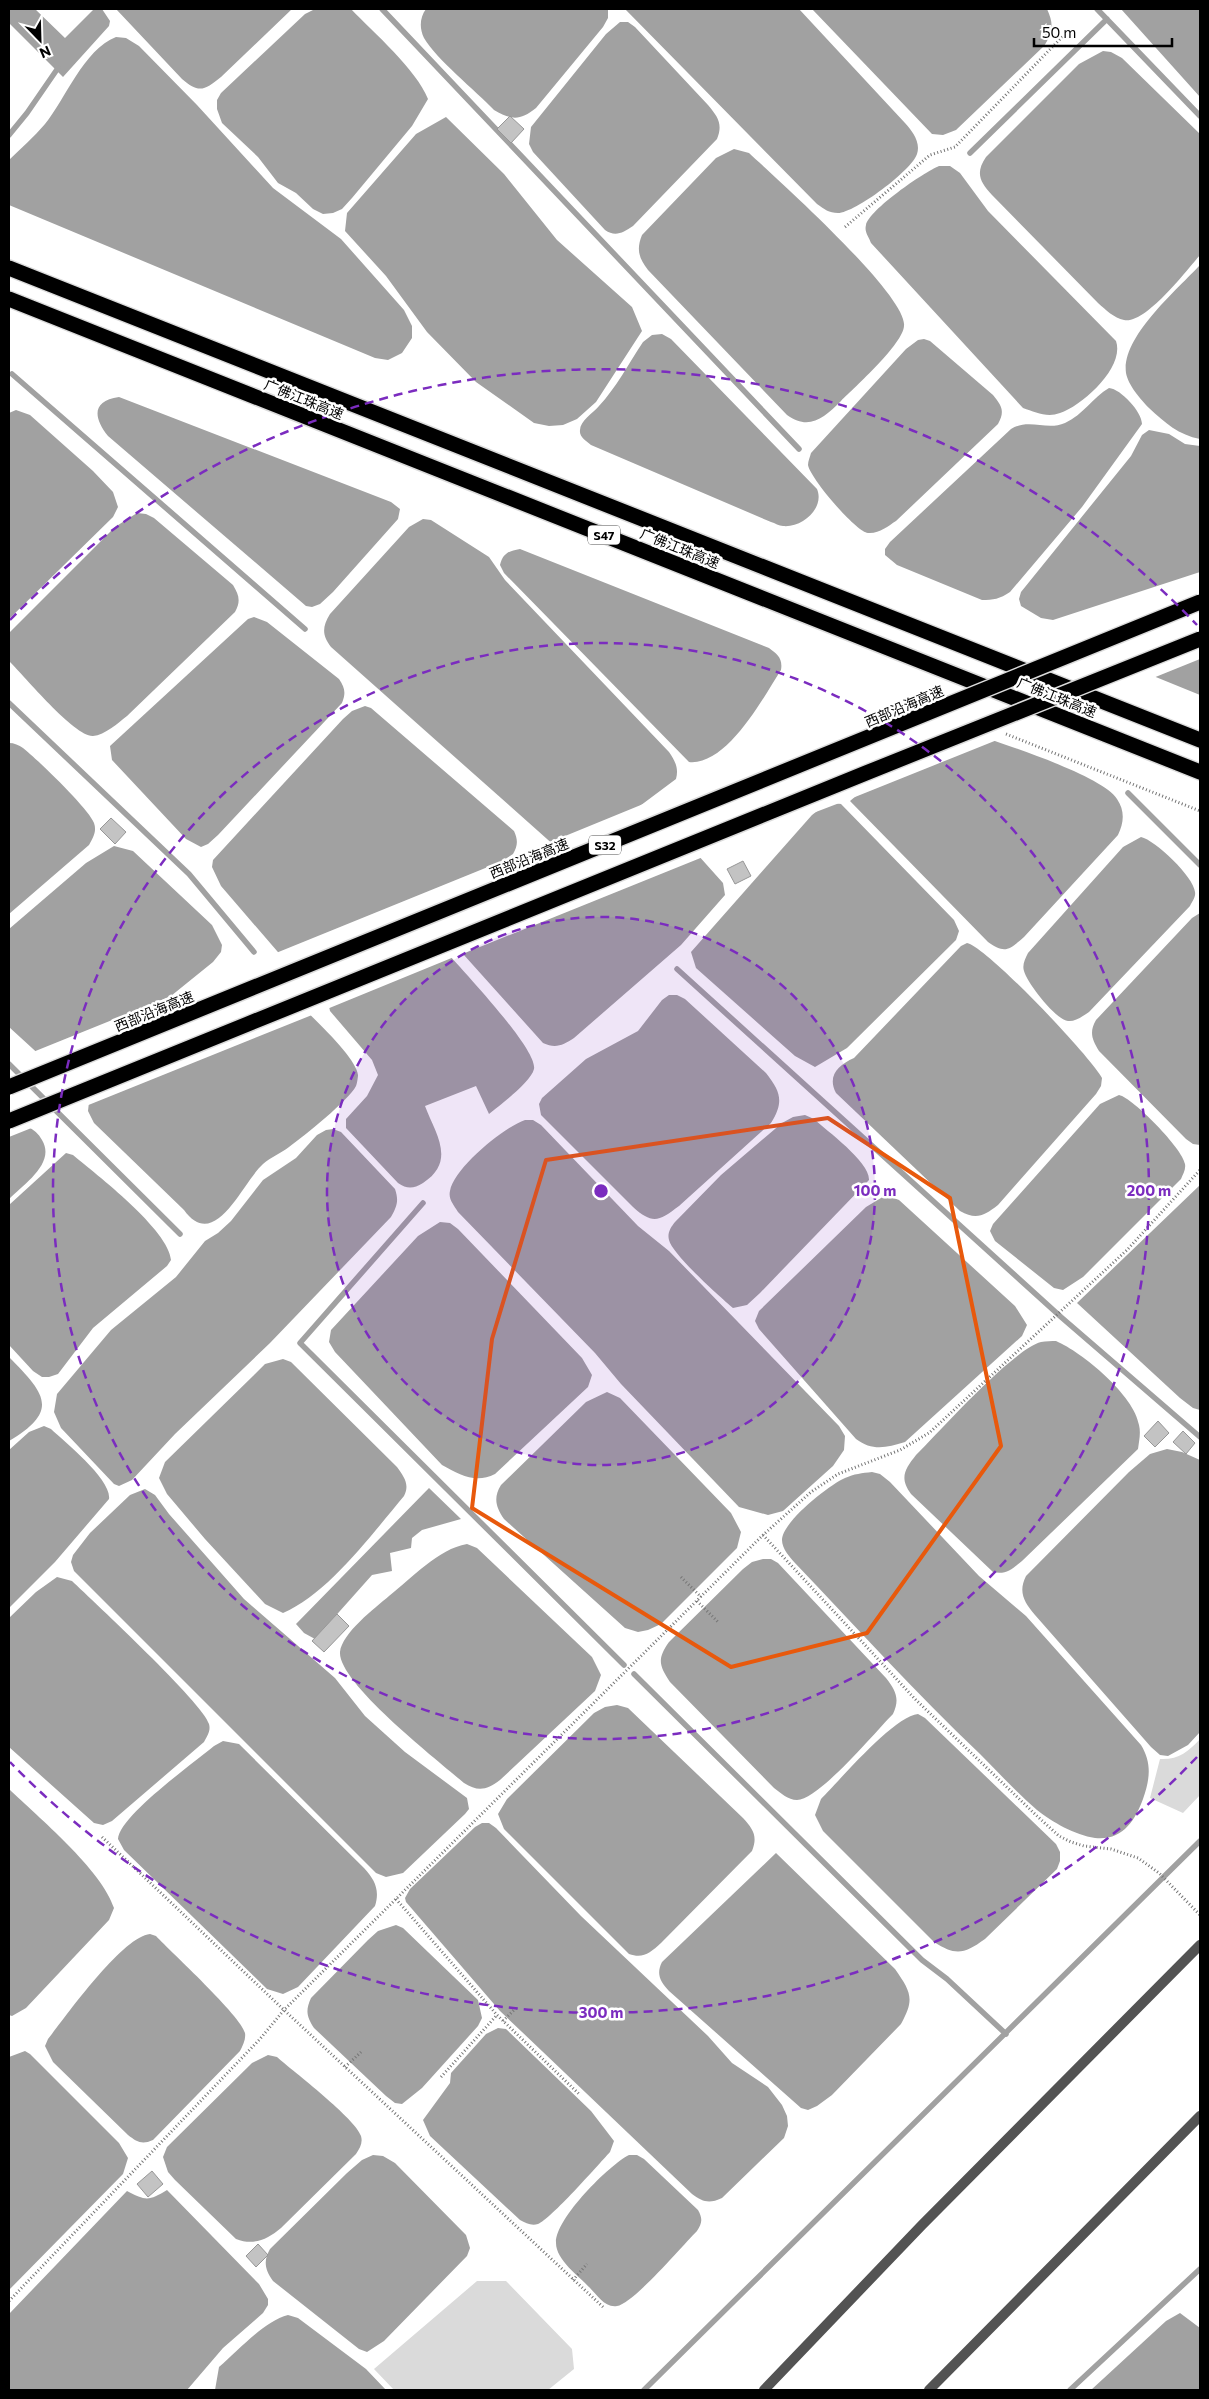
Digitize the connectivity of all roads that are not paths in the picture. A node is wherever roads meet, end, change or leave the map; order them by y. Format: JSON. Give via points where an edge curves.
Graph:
{"nodes":[{"id":1,"x":9,"y":268,"type":"edge"},
{"id":2,"x":9,"y":299,"type":"edge"},
{"id":3,"x":1200,"y":602,"type":"edge"},
{"id":4,"x":1200,"y":639,"type":"edge"},
{"id":5,"x":1200,"y":740,"type":"edge"},
{"id":6,"x":1200,"y":772,"type":"edge"},
{"id":7,"x":9,"y":1087,"type":"edge"},
{"id":8,"x":9,"y":1121,"type":"edge"},
{"id":9,"x":1200,"y":1944,"type":"edge"},
{"id":10,"x":1200,"y":2116,"type":"edge"},
{"id":11,"x":764,"y":2390,"type":"edge"},
{"id":12,"x":929,"y":2390,"type":"edge"}],
"edges":[{"from":1,"to":5,"type":"highway","name":"广佛江珠高速","number":"S47"},
{"from":2,"to":6,"type":"highway","name":"广佛江珠高速","number":"S47"},
{"from":3,"to":7,"type":"highway","name":"西部沿海高速","number":"S32","bridge":true},
{"from":4,"to":8,"type":"highway","number":"S32","bridge":true},
{"from":9,"to":11,"type":"street"},
{"from":10,"to":12,"type":"street"}]}
